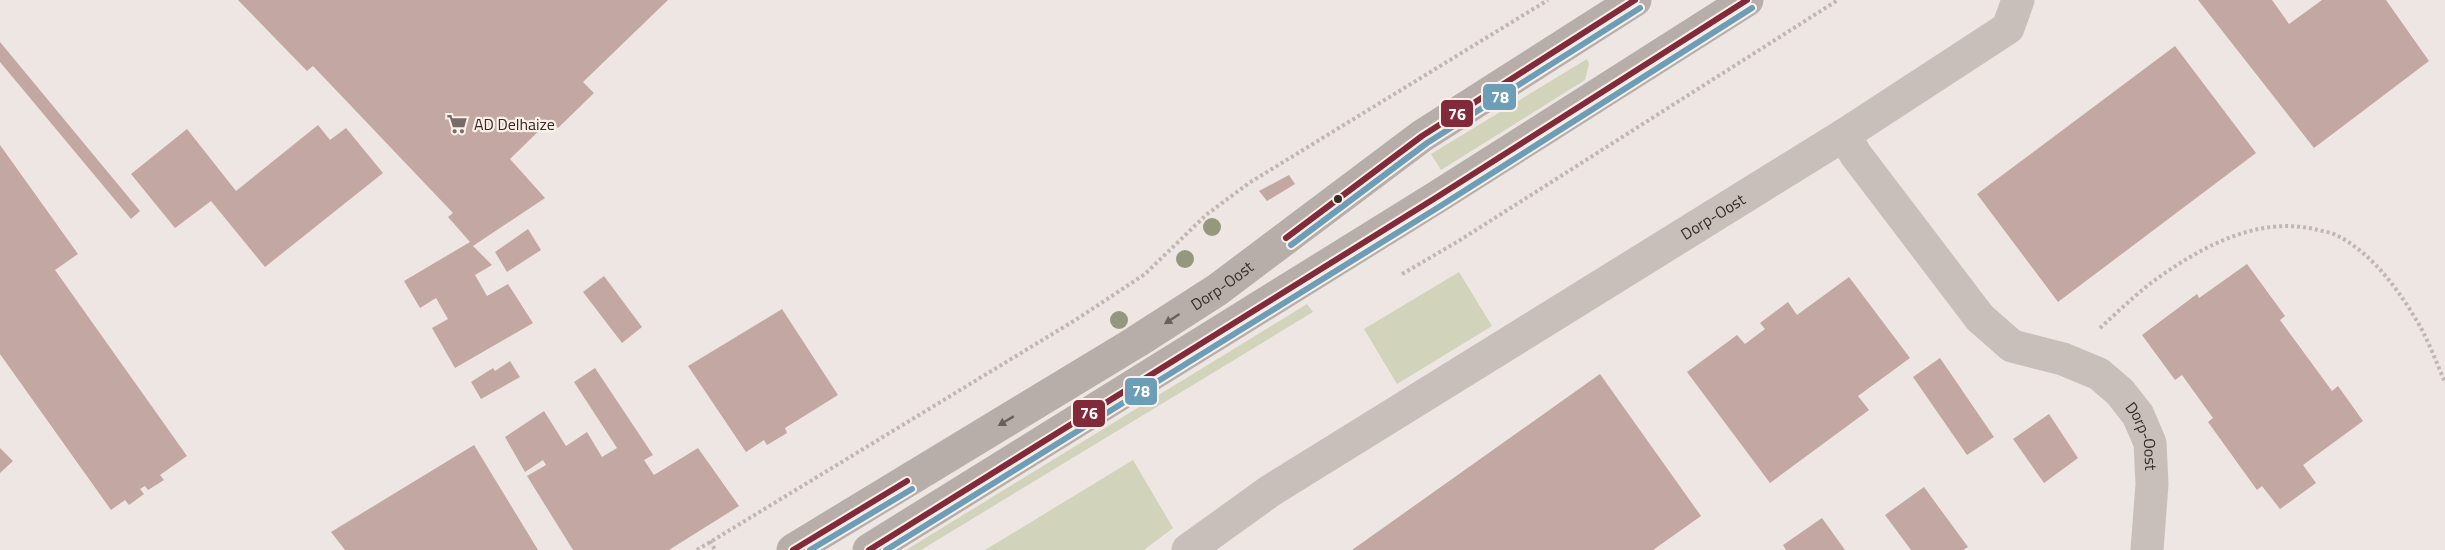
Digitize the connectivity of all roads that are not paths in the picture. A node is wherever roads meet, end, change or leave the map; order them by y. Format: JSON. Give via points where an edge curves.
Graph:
{"nodes":[{"id":1,"x":1635,"y":0,"type":"edge"},
{"id":2,"x":1747,"y":0,"type":"edge"},
{"id":3,"x":2018,"y":0,"type":"edge"},
{"id":4,"x":1844,"y":135,"type":"junction"},
{"id":5,"x":794,"y":550,"type":"edge"},
{"id":6,"x":869,"y":550,"type":"edge"},
{"id":7,"x":1188,"y":550,"type":"edge"},
{"id":8,"x":2147,"y":550,"type":"edge"}],
"edges":[{"from":1,"to":5,"type":"main road","name":"Dorp-Oost","one_way":true,"via":[[1422,136],[1217,290]]},
{"from":2,"to":6,"type":"main road"},
{"from":3,"to":4,"type":"street","name":"Dorp-Oost","via":[[2008,28]]},
{"from":4,"to":7,"type":"street","name":"Dorp-Oost","via":[[1270,491]]},
{"from":4,"to":8,"type":"street","name":"Dorp-Oost","via":[[1980,318],[2012,346],[2063,359],[2099,374],[2138,415],[2150,443],[2152,484]]}]}
